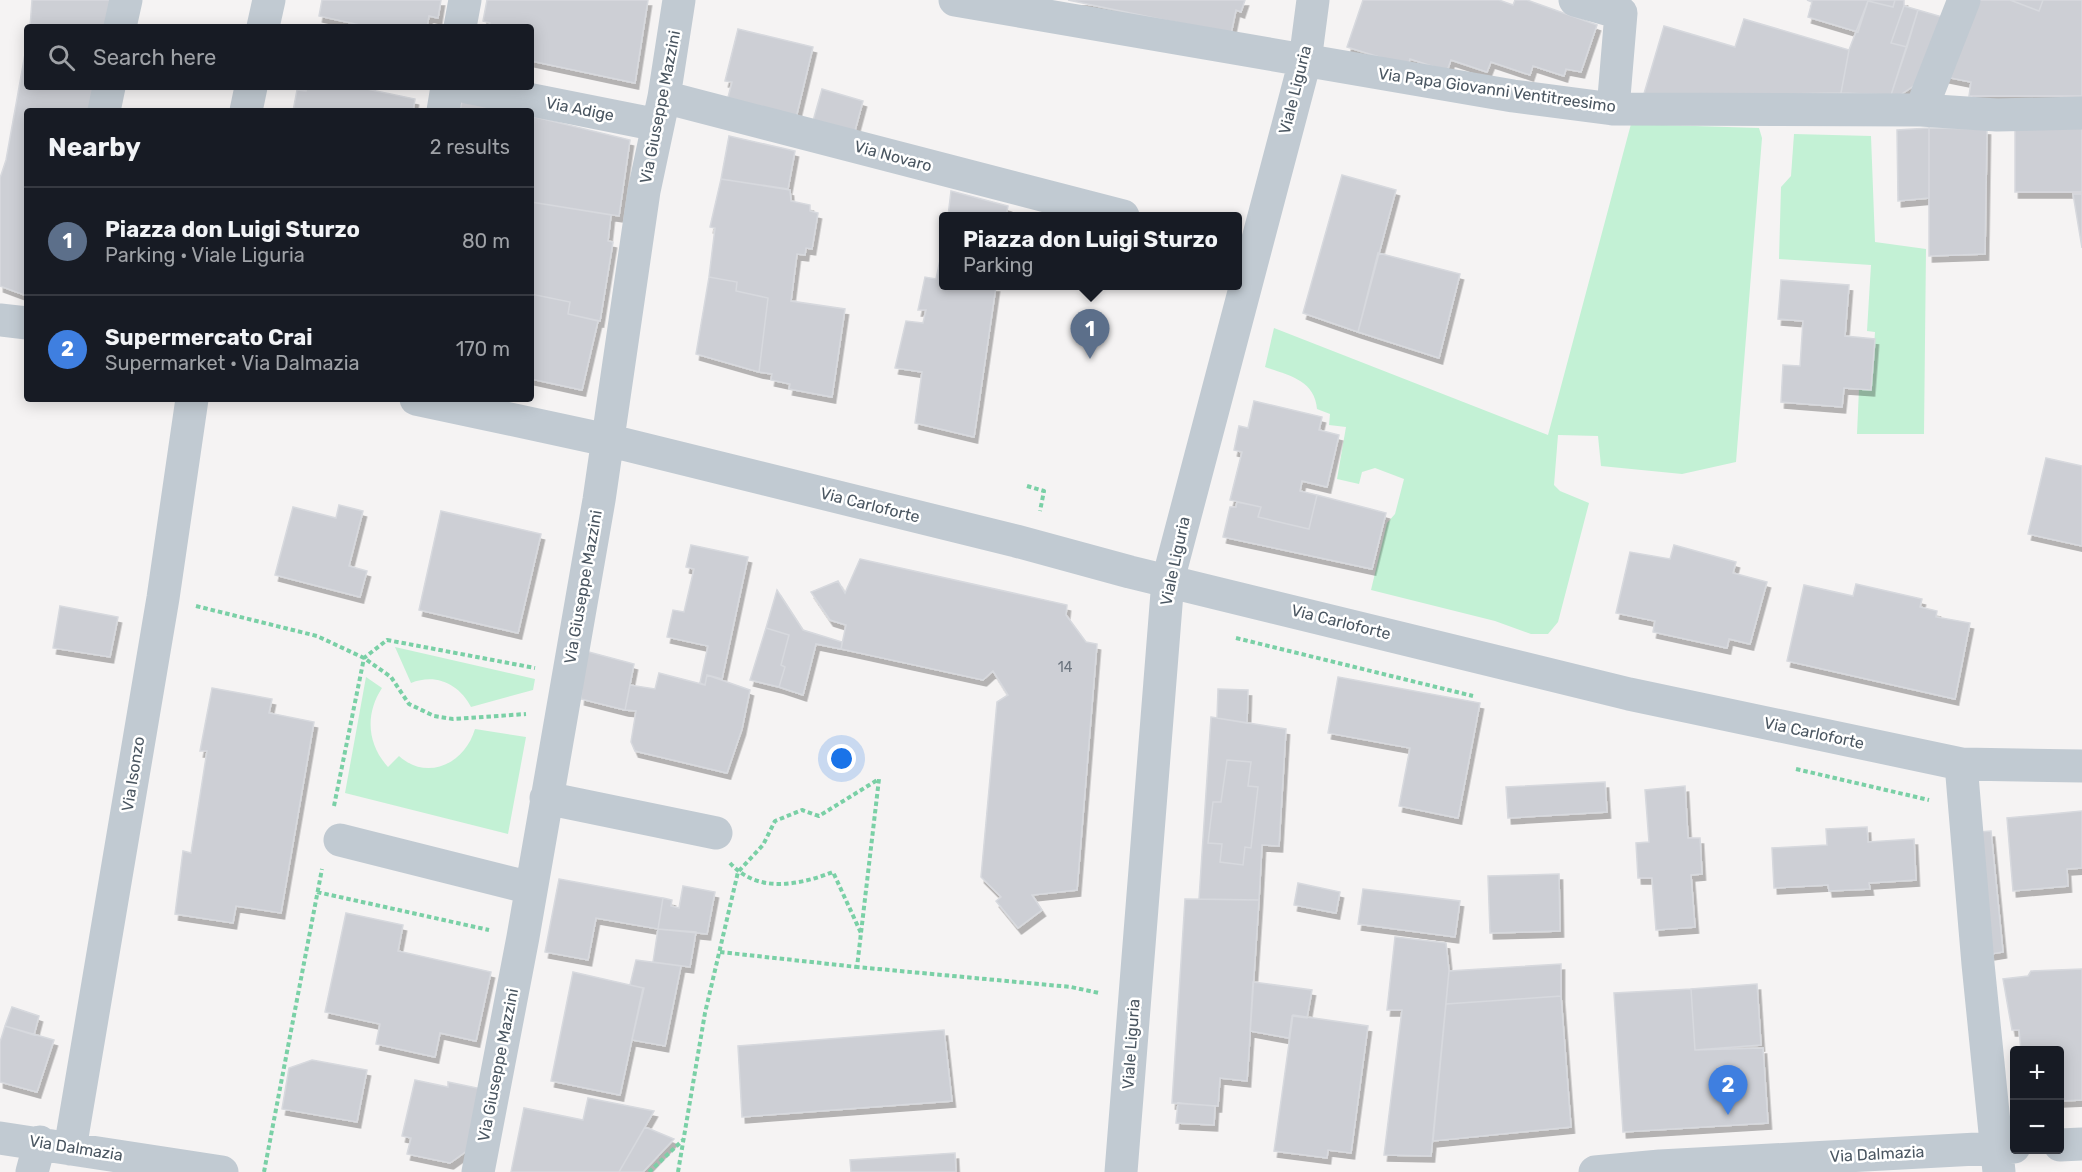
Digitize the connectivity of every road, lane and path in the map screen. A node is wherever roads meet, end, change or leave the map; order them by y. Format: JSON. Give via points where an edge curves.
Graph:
{"nodes":[{"id":1,"x":126,"y":0,"type":"edge"},
{"id":2,"x":269,"y":0,"type":"edge"},
{"id":3,"x":465,"y":0,"type":"edge"},
{"id":4,"x":679,"y":0,"type":"edge"},
{"id":5,"x":955,"y":0,"type":"edge"},
{"id":6,"x":1313,"y":0,"type":"edge"},
{"id":7,"x":1575,"y":0,"type":"edge"},
{"id":8,"x":1964,"y":0,"type":"edge"},
{"id":9,"x":121,"y":24,"type":"edge"},
{"id":10,"x":264,"y":24,"type":"edge"},
{"id":11,"x":461,"y":24,"type":"edge"},
{"id":12,"x":1305,"y":61,"type":"junction"},
{"id":13,"x":108,"y":90,"type":"edge"},
{"id":14,"x":250,"y":90,"type":"edge"},
{"id":15,"x":446,"y":90,"type":"edge"},
{"id":16,"x":491,"y":90,"type":"edge"},
{"id":17,"x":104,"y":108,"type":"edge"},
{"id":18,"x":247,"y":108,"type":"edge"},
{"id":19,"x":443,"y":108,"type":"edge"},
{"id":20,"x":1613,"y":109,"type":"junction"},
{"id":21,"x":1921,"y":110,"type":"junction"},
{"id":22,"x":661,"y":111,"type":"junction"},
{"id":23,"x":2082,"y":113,"type":"edge"},
{"id":24,"x":1105,"y":212,"type":"edge"},
{"id":25,"x":1245,"y":248,"type":"edge"},
{"id":26,"x":1235,"y":290,"type":"edge"},
{"id":27,"x":0,"y":320,"type":"edge"},
{"id":28,"x":24,"y":323,"type":"edge"},
{"id":29,"x":192,"y":402,"type":"edge"},
{"id":30,"x":430,"y":402,"type":"edge"},
{"id":31,"x":607,"y":440,"type":"junction"},
{"id":32,"x":1168,"y":580,"type":"junction"},
{"id":33,"x":163,"y":598,"type":"junction"},
{"id":34,"x":364,"y":658,"type":"junction"},
{"id":35,"x":567,"y":674,"type":"junction"},
{"id":36,"x":559,"y":720,"type":"junction"},
{"id":37,"x":1961,"y":764,"type":"junction"},
{"id":38,"x":2082,"y":766,"type":"edge"},
{"id":39,"x":1794,"y":768,"type":"dead end"},
{"id":40,"x":546,"y":798,"type":"junction"},
{"id":41,"x":1935,"y":808,"type":"dead end"},
{"id":42,"x":716,"y":833,"type":"joint"},
{"id":43,"x":332,"y":838,"type":"junction"},
{"id":44,"x":738,"y":872,"type":"junction"},
{"id":45,"x":531,"y":888,"type":"junction"},
{"id":46,"x":317,"y":892,"type":"junction"},
{"id":47,"x":861,"y":933,"type":"junction"},
{"id":48,"x":523,"y":937,"type":"junction"},
{"id":49,"x":720,"y":952,"type":"junction"},
{"id":50,"x":857,"y":967,"type":"junction"},
{"id":51,"x":1135,"y":998,"type":"junction"},
{"id":52,"x":0,"y":1138,"type":"edge"},
{"id":53,"x":684,"y":1139,"type":"junction"},
{"id":54,"x":2082,"y":1144,"type":"edge"},
{"id":55,"x":2064,"y":1145,"type":"edge"},
{"id":56,"x":47,"y":1154,"type":"edge"},
{"id":57,"x":2003,"y":1156,"type":"edge"},
{"id":58,"x":1812,"y":1165,"type":"edge"},
{"id":59,"x":1660,"y":1169,"type":"edge"},
{"id":60,"x":222,"y":1172,"type":"edge"},
{"id":61,"x":264,"y":1172,"type":"edge"},
{"id":62,"x":478,"y":1172,"type":"edge"},
{"id":63,"x":649,"y":1172,"type":"edge"},
{"id":64,"x":678,"y":1172,"type":"edge"},
{"id":65,"x":1121,"y":1172,"type":"edge"},
{"id":66,"x":1595,"y":1172,"type":"edge"}],
"edges":[{"from":1,"to":9,"type":"street"},
{"from":2,"to":10,"type":"street"},
{"from":3,"to":11,"type":"street"},
{"from":4,"to":22,"type":"street","name":"Via Giuseppe Mazzini"},
{"from":5,"to":12,"type":"street","name":"Via Papa Giovanni Ventitreesimo"},
{"from":6,"to":12,"type":"street","name":"Viale Liguria"},
{"from":7,"to":20,"type":"street","via":[[1621,13]]},
{"from":8,"to":21,"type":"street"},
{"from":12,"to":20,"type":"street","name":"Via Papa Giovanni Ventitreesimo"},
{"from":12,"to":25,"type":"street","name":"Viale Liguria"},
{"from":13,"to":17,"type":"street"},
{"from":14,"to":18,"type":"street"},
{"from":15,"to":19,"type":"street"},
{"from":16,"to":22,"type":"street","name":"Via Adige"},
{"from":20,"to":21,"type":"street","name":"Via Papa Giovanni Ventitreesimo"},
{"from":21,"to":23,"type":"street","name":"Via Papa Giovanni Ventitreesimo","via":[[1997,115]]},
{"from":22,"to":24,"type":"street","name":"Via Novaro"},
{"from":22,"to":31,"type":"street","name":"Via Giuseppe Mazzini","via":[[644,191]]},
{"from":26,"to":32,"type":"street","name":"Viale Liguria"},
{"from":27,"to":28,"type":"street"},
{"from":29,"to":33,"type":"street","name":"Via Isonzo"},
{"from":30,"to":31,"type":"street","name":"Via Carloforte"},
{"from":31,"to":32,"type":"street","name":"Via Carloforte"},
{"from":31,"to":35,"type":"street","name":"Via Giuseppe Mazzini"},
{"from":32,"to":37,"type":"street","name":"Via Carloforte","via":[[1629,694]]},
{"from":32,"to":51,"type":"street","name":"Viale Liguria"},
{"from":33,"to":34,"type":"path","via":[[316,636]]},
{"from":33,"to":56,"type":"street","name":"Via Isonzo"},
{"from":34,"to":35,"type":"path","via":[[387,640]]},
{"from":34,"to":36,"type":"path","via":[[391,677],[409,704],[434,716],[529,714]]},
{"from":34,"to":43,"type":"path"},
{"from":35,"to":36,"type":"street","name":"Via Giuseppe Mazzini"},
{"from":36,"to":40,"type":"street","name":"Via Giuseppe Mazzini"},
{"from":37,"to":38,"type":"street","name":"Via Carloforte"},
{"from":37,"to":57,"type":"street"},
{"from":39,"to":41,"type":"path","via":[[1921,797],[1931,801]]},
{"from":40,"to":42,"type":"street"},
{"from":40,"to":45,"type":"street","name":"Via Giuseppe Mazzini"},
{"from":42,"to":44,"type":"path","via":[[725,858]]},
{"from":43,"to":45,"type":"street"},
{"from":43,"to":46,"type":"path"},
{"from":44,"to":47,"type":"path","via":[[760,882],[788,885],[833,872]]},
{"from":44,"to":47,"type":"path","via":[[764,845],[775,821],[802,810],[819,816],[879,779]]},
{"from":44,"to":49,"type":"path"},
{"from":45,"to":48,"type":"street","name":"Via Giuseppe Mazzini"},
{"from":46,"to":48,"type":"path"},
{"from":46,"to":61,"type":"path"},
{"from":47,"to":50,"type":"path"},
{"from":48,"to":62,"type":"street","name":"Via Giuseppe Mazzini"},
{"from":49,"to":50,"type":"path"},
{"from":49,"to":53,"type":"path","via":[[705,1013]]},
{"from":50,"to":51,"type":"path","via":[[1071,987]]},
{"from":51,"to":65,"type":"street","name":"Viale Liguria"},
{"from":52,"to":56,"type":"street","name":"Via Dalmazia"},
{"from":53,"to":63,"type":"path"},
{"from":53,"to":64,"type":"path"},
{"from":54,"to":55,"type":"street"},
{"from":56,"to":60,"type":"street","name":"Via Dalmazia"},
{"from":57,"to":58,"type":"street","name":"Via Dalmazia"},
{"from":58,"to":59,"type":"street","name":"Via Dalmazia"},
{"from":59,"to":66,"type":"street","name":"Via Dalmazia"}]}
